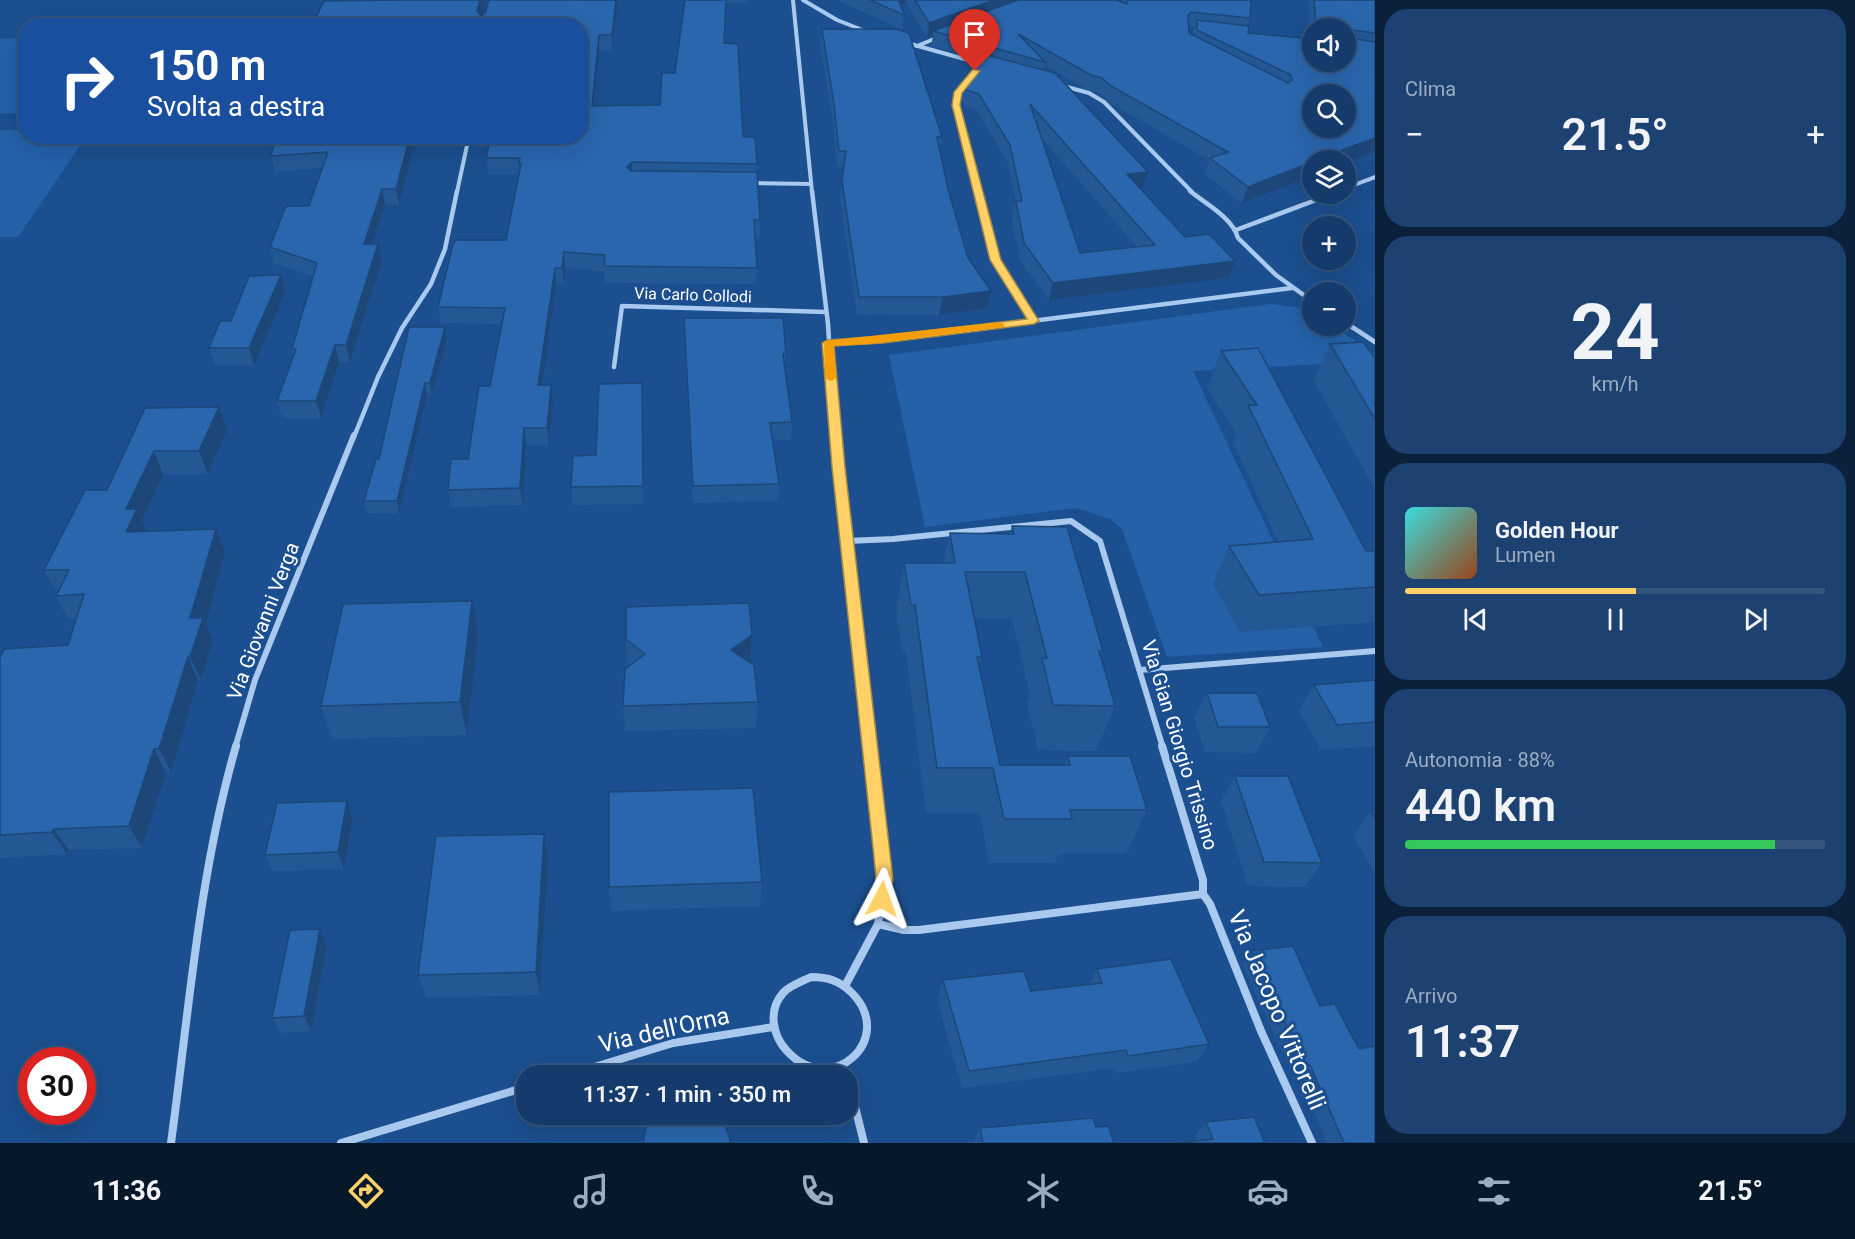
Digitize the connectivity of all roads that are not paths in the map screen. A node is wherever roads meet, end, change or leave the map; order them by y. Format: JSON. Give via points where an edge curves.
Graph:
{"nodes":[{"id":1,"x":793,"y":0,"type":"edge"},
{"id":2,"x":803,"y":0,"type":"edge"},
{"id":3,"x":874,"y":34,"type":"edge"},
{"id":4,"x":943,"y":35,"type":"edge"},
{"id":5,"x":896,"y":40,"type":"edge"},
{"id":6,"x":917,"y":46,"type":"junction"},
{"id":7,"x":983,"y":65,"type":"junction"},
{"id":8,"x":994,"y":68,"type":"edge"},
{"id":9,"x":1058,"y":85,"type":"edge"},
{"id":10,"x":468,"y":144,"type":"edge"},
{"id":11,"x":1375,"y":177,"type":"edge"},
{"id":12,"x":751,"y":183,"type":"edge"},
{"id":13,"x":811,"y":184,"type":"junction"},
{"id":14,"x":1356,"y":184,"type":"edge"},
{"id":15,"x":1305,"y":204,"type":"edge"},
{"id":16,"x":1236,"y":230,"type":"junction"},
{"id":17,"x":1292,"y":288,"type":"junction"},
{"id":18,"x":1302,"y":294,"type":"edge"},
{"id":19,"x":826,"y":312,"type":"junction"},
{"id":20,"x":1034,"y":321,"type":"junction"},
{"id":21,"x":1356,"y":330,"type":"edge"},
{"id":22,"x":1375,"y":342,"type":"edge"},
{"id":23,"x":828,"y":343,"type":"junction"},
{"id":24,"x":614,"y":367,"type":"dead end"},
{"id":25,"x":847,"y":541,"type":"junction"},
{"id":26,"x":1375,"y":651,"type":"edge"},
{"id":27,"x":1140,"y":670,"type":"junction"},
{"id":28,"x":1203,"y":894,"type":"junction"},
{"id":29,"x":878,"y":924,"type":"junction"},
{"id":30,"x":845,"y":986,"type":"junction"},
{"id":31,"x":773,"y":1027,"type":"junction"},
{"id":32,"x":601,"y":1065,"type":"edge"},
{"id":33,"x":803,"y":1065,"type":"edge"},
{"id":34,"x":844,"y":1065,"type":"edge"},
{"id":35,"x":516,"y":1090,"type":"edge"},
{"id":36,"x":858,"y":1115,"type":"edge"},
{"id":37,"x":171,"y":1143,"type":"edge"},
{"id":38,"x":341,"y":1143,"type":"edge"},
{"id":39,"x":864,"y":1143,"type":"edge"},
{"id":40,"x":1312,"y":1143,"type":"edge"}],
"edges":[{"from":1,"to":13,"type":"street"},
{"from":2,"to":3,"type":"street","via":[[837,20]]},
{"from":4,"to":6,"type":"street"},
{"from":5,"to":6,"type":"street"},
{"from":6,"to":7,"type":"street"},
{"from":7,"to":8,"type":"street"},
{"from":7,"to":20,"type":"street","via":[[956,98],[958,116],[996,260]]},
{"from":9,"to":16,"type":"street","via":[[1089,93],[1104,102],[1189,190]]},
{"from":10,"to":37,"type":"street","name":"Via Giovanni Verga","via":[[445,249],[431,284],[402,328],[374,386],[255,680],[227,777],[205,891]]},
{"from":11,"to":14,"type":"street"},
{"from":12,"to":13,"type":"street"},
{"from":13,"to":19,"type":"street"},
{"from":15,"to":16,"type":"street"},
{"from":16,"to":17,"type":"street","via":[[1238,238]]},
{"from":17,"to":18,"type":"street"},
{"from":17,"to":20,"type":"street"},
{"from":19,"to":23,"type":"street"},
{"from":19,"to":24,"type":"street","name":"Via Carlo Collodi","via":[[622,306]]},
{"from":20,"to":23,"type":"street"},
{"from":21,"to":22,"type":"street"},
{"from":23,"to":25,"type":"street"},
{"from":25,"to":27,"type":"street","name":"Via Gian Giorgio Trissino","via":[[1071,521],[1100,541]]},
{"from":25,"to":29,"type":"street","via":[[885,879]]},
{"from":26,"to":27,"type":"street"},
{"from":27,"to":28,"type":"street","name":"Via Gian Giorgio Trissino","via":[[1203,879]]},
{"from":28,"to":29,"type":"street","via":[[919,930]]},
{"from":28,"to":40,"type":"street","name":"Via Jacopo Vittorelli"},
{"from":29,"to":30,"type":"street"},
{"from":30,"to":31,"type":"street","via":[[829,978],[811,977],[794,982],[781,993],[773,1009]]},
{"from":30,"to":34,"type":"street","via":[[859,1000],[867,1018],[867,1037],[858,1054]]},
{"from":31,"to":32,"type":"street","name":"Via dell'Orna","via":[[674,1043]]},
{"from":31,"to":33,"type":"street","via":[[778,1044],[790,1058]]},
{"from":35,"to":38,"type":"street"},
{"from":36,"to":39,"type":"street"}]}
